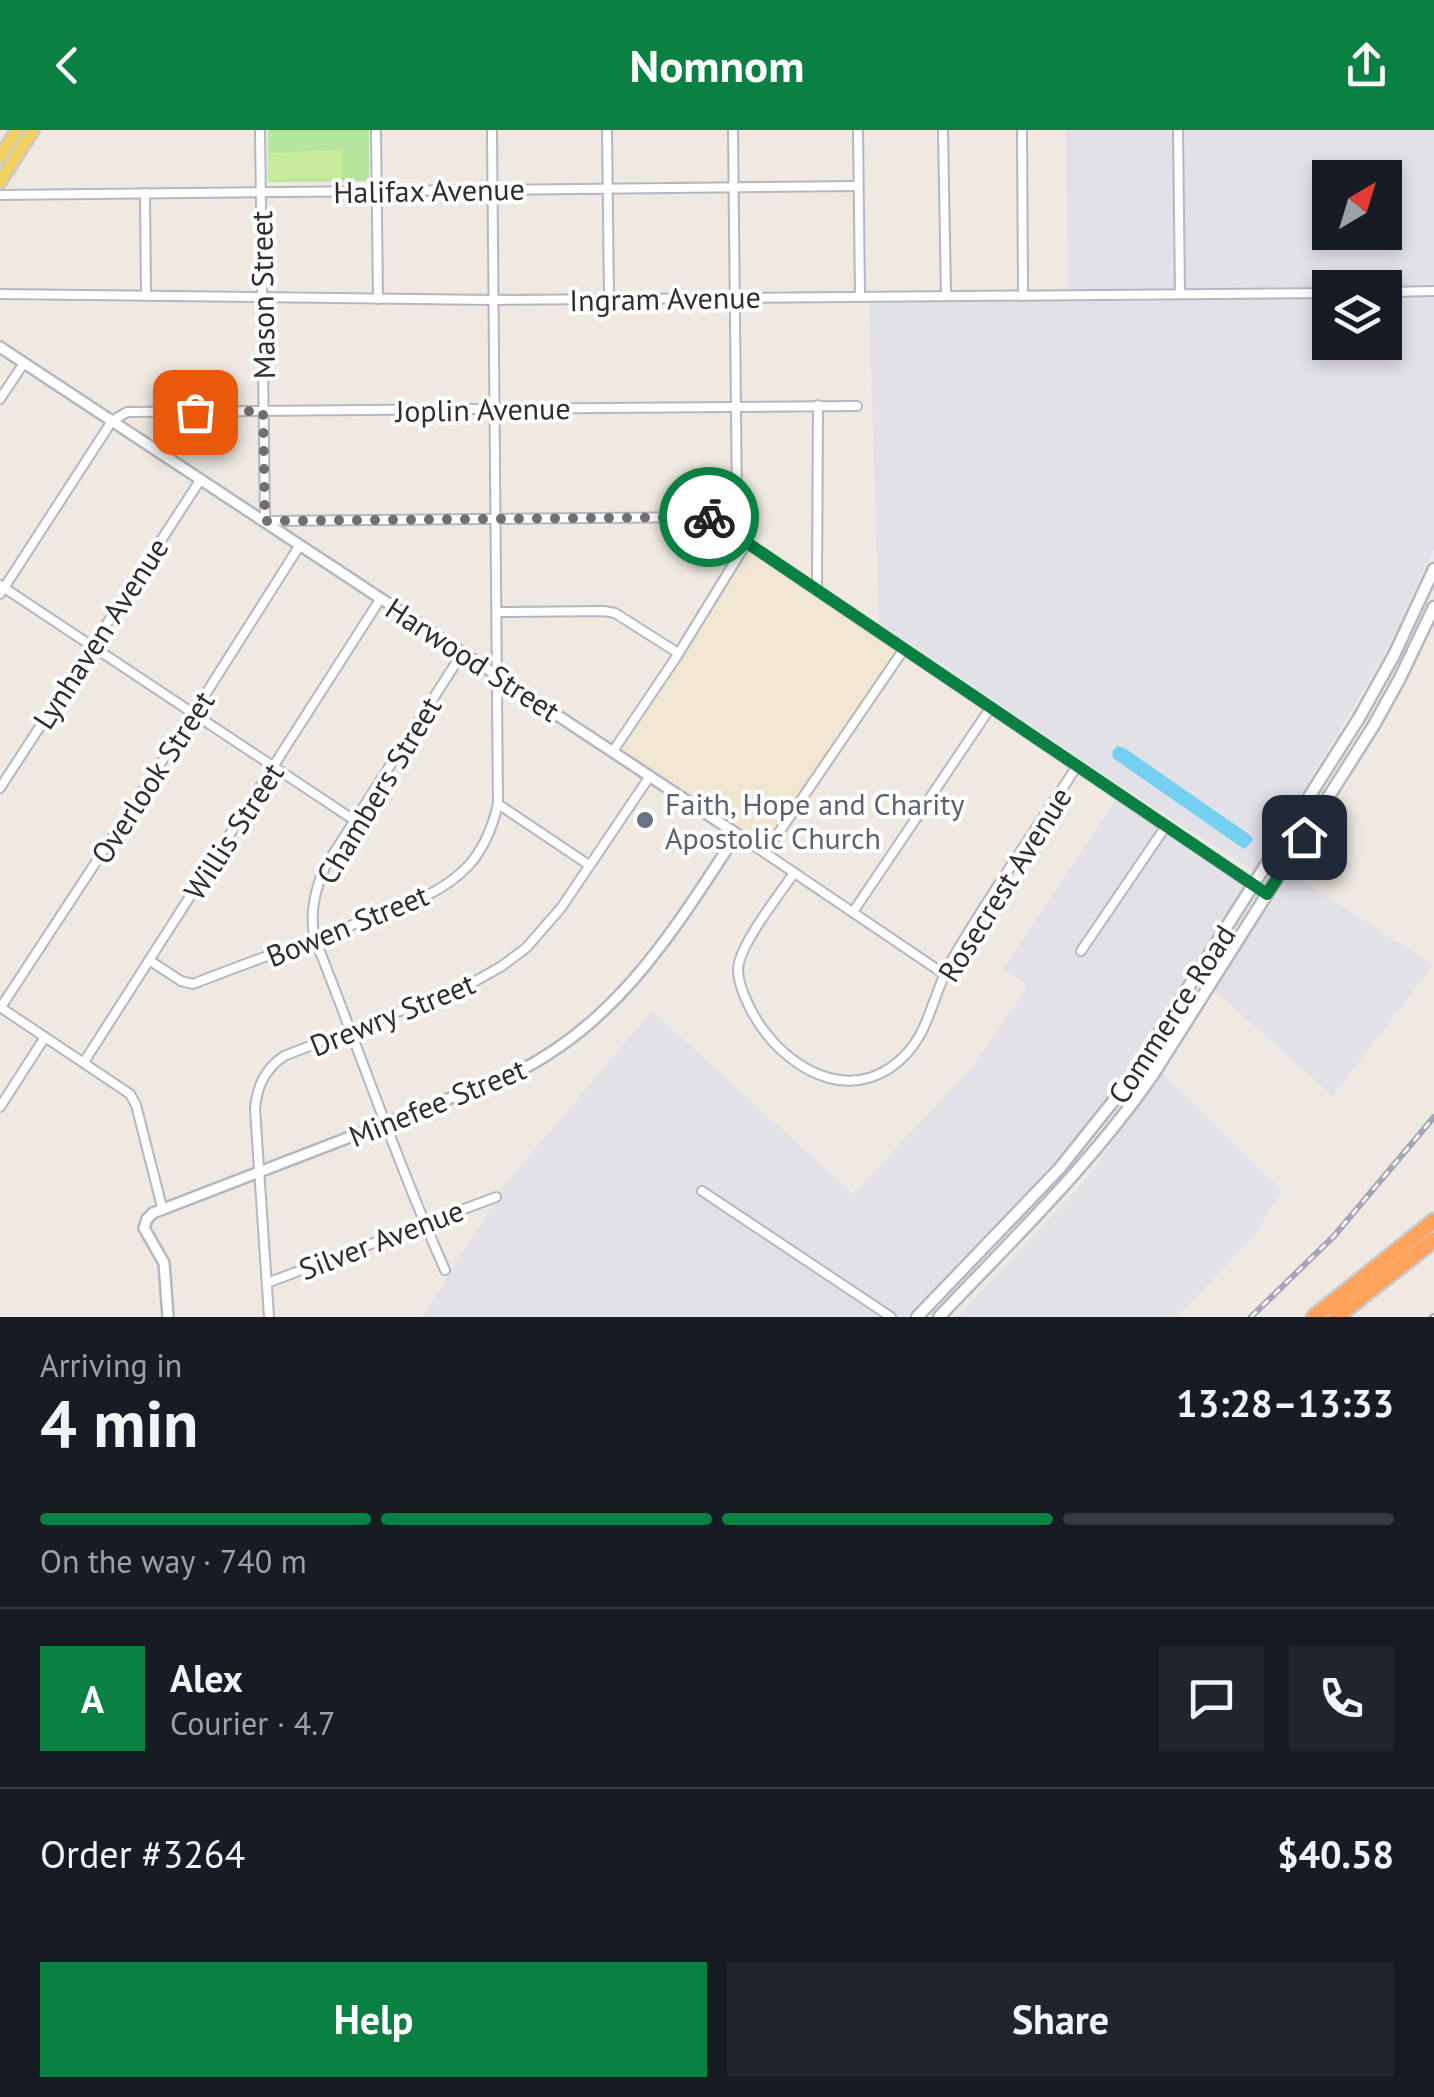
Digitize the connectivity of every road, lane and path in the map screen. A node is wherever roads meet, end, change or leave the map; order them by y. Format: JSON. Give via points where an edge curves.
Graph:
{"nodes":[{"id":1,"x":17,"y":130,"type":"edge"},
{"id":2,"x":34,"y":130,"type":"edge"},
{"id":3,"x":260,"y":130,"type":"edge"},
{"id":4,"x":376,"y":130,"type":"edge"},
{"id":5,"x":492,"y":130,"type":"edge"},
{"id":6,"x":607,"y":130,"type":"edge"},
{"id":7,"x":733,"y":130,"type":"edge"},
{"id":8,"x":858,"y":130,"type":"edge"},
{"id":9,"x":943,"y":130,"type":"edge"},
{"id":10,"x":1022,"y":130,"type":"edge"},
{"id":11,"x":1178,"y":130,"type":"edge"},
{"id":12,"x":0,"y":157,"type":"edge"},
{"id":13,"x":0,"y":182,"type":"edge"},
{"id":14,"x":858,"y":186,"type":"junction"},
{"id":15,"x":608,"y":188,"type":"junction"},
{"id":16,"x":734,"y":188,"type":"junction"},
{"id":17,"x":492,"y":189,"type":"junction"},
{"id":18,"x":376,"y":191,"type":"junction"},
{"id":19,"x":260,"y":192,"type":"junction"},
{"id":20,"x":145,"y":193,"type":"junction"},
{"id":21,"x":0,"y":194,"type":"edge"},
{"id":22,"x":1434,"y":291,"type":"edge"},
{"id":23,"x":1312,"y":292,"type":"edge"},
{"id":24,"x":1402,"y":292,"type":"edge"},
{"id":25,"x":0,"y":294,"type":"edge"},
{"id":26,"x":946,"y":294,"type":"junction"},
{"id":27,"x":1180,"y":294,"type":"junction"},
{"id":28,"x":146,"y":296,"type":"junction"},
{"id":29,"x":860,"y":296,"type":"junction"},
{"id":30,"x":1024,"y":296,"type":"junction"},
{"id":31,"x":262,"y":297,"type":"junction"},
{"id":32,"x":734,"y":297,"type":"junction"},
{"id":33,"x":609,"y":298,"type":"junction"},
{"id":34,"x":378,"y":299,"type":"junction"},
{"id":35,"x":493,"y":300,"type":"junction"},
{"id":36,"x":0,"y":347,"type":"edge"},
{"id":37,"x":24,"y":363,"type":"junction"},
{"id":38,"x":0,"y":400,"type":"edge"},
{"id":39,"x":818,"y":405,"type":"junction"},
{"id":40,"x":736,"y":406,"type":"junction"},
{"id":41,"x":857,"y":406,"type":"dead end"},
{"id":42,"x":494,"y":409,"type":"junction"},
{"id":43,"x":263,"y":411,"type":"junction"},
{"id":44,"x":112,"y":421,"type":"junction"},
{"id":45,"x":201,"y":479,"type":"junction"},
{"id":46,"x":496,"y":518,"type":"junction"},
{"id":47,"x":265,"y":521,"type":"junction"},
{"id":48,"x":728,"y":530,"type":"junction"},
{"id":49,"x":747,"y":542,"type":"junction"},
{"id":50,"x":300,"y":545,"type":"junction"},
{"id":51,"x":1434,"y":570,"type":"edge"},
{"id":52,"x":1,"y":589,"type":"edge"},
{"id":53,"x":817,"y":590,"type":"junction"},
{"id":54,"x":381,"y":598,"type":"junction"},
{"id":55,"x":1434,"y":607,"type":"edge"},
{"id":56,"x":496,"y":612,"type":"junction"},
{"id":57,"x":92,"y":646,"type":"junction"},
{"id":58,"x":904,"y":649,"type":"junction"},
{"id":59,"x":464,"y":652,"type":"junction"},
{"id":60,"x":678,"y":654,"type":"junction"},
{"id":61,"x":497,"y":674,"type":"junction"},
{"id":62,"x":991,"y":707,"type":"junction"},
{"id":63,"x":193,"y":714,"type":"junction"},
{"id":64,"x":613,"y":751,"type":"junction"},
{"id":65,"x":1077,"y":766,"type":"junction"},
{"id":66,"x":274,"y":767,"type":"junction"},
{"id":67,"x":650,"y":776,"type":"junction"},
{"id":68,"x":0,"y":788,"type":"edge"},
{"id":69,"x":498,"y":804,"type":"junction"},
{"id":70,"x":354,"y":820,"type":"junction"},
{"id":71,"x":1166,"y":826,"type":"junction"},
{"id":72,"x":737,"y":834,"type":"junction"},
{"id":73,"x":765,"y":853,"type":"junction"},
{"id":74,"x":589,"y":865,"type":"junction"},
{"id":75,"x":794,"y":873,"type":"junction"},
{"id":76,"x":1254,"y":885,"type":"junction"},
{"id":77,"x":1267,"y":894,"type":"junction"},
{"id":78,"x":853,"y":912,"type":"junction"},
{"id":79,"x":315,"y":939,"type":"junction"},
{"id":80,"x":1081,"y":951,"type":"dead end"},
{"id":81,"x":149,"y":960,"type":"junction"},
{"id":82,"x":944,"y":974,"type":"junction"},
{"id":83,"x":1,"y":1007,"type":"edge"},
{"id":84,"x":352,"y":1030,"type":"junction"},
{"id":85,"x":45,"y":1037,"type":"junction"},
{"id":86,"x":84,"y":1062,"type":"junction"},
{"id":87,"x":0,"y":1106,"type":"edge"},
{"id":88,"x":386,"y":1123,"type":"junction"},
{"id":89,"x":258,"y":1172,"type":"junction"},
{"id":90,"x":702,"y":1191,"type":"dead end"},
{"id":91,"x":496,"y":1197,"type":"dead end"},
{"id":92,"x":162,"y":1207,"type":"junction"},
{"id":93,"x":424,"y":1222,"type":"junction"},
{"id":94,"x":1434,"y":1222,"type":"edge"},
{"id":95,"x":1434,"y":1240,"type":"edge"},
{"id":96,"x":445,"y":1270,"type":"dead end"},
{"id":97,"x":267,"y":1282,"type":"junction"},
{"id":98,"x":168,"y":1317,"type":"edge"},
{"id":99,"x":270,"y":1317,"type":"edge"},
{"id":100,"x":891,"y":1317,"type":"edge"},
{"id":101,"x":917,"y":1317,"type":"edge"},
{"id":102,"x":939,"y":1317,"type":"edge"},
{"id":103,"x":1314,"y":1317,"type":"edge"},
{"id":104,"x":1336,"y":1317,"type":"edge"}],
"edges":[{"from":1,"to":12,"type":"main road"},
{"from":2,"to":13,"type":"main road"},
{"from":3,"to":19,"type":"street","name":"Mason Street"},
{"from":4,"to":18,"type":"street"},
{"from":5,"to":17,"type":"street","name":"Bowen Street"},
{"from":6,"to":15,"type":"street"},
{"from":7,"to":16,"type":"street"},
{"from":8,"to":14,"type":"street"},
{"from":9,"to":26,"type":"street"},
{"from":10,"to":30,"type":"street"},
{"from":11,"to":27,"type":"street"},
{"from":14,"to":16,"type":"street","name":"Halifax Avenue"},
{"from":14,"to":29,"type":"street"},
{"from":15,"to":16,"type":"street","name":"Halifax Avenue"},
{"from":15,"to":17,"type":"street","name":"Halifax Avenue"},
{"from":15,"to":33,"type":"street"},
{"from":16,"to":32,"type":"street"},
{"from":17,"to":18,"type":"street","name":"Halifax Avenue"},
{"from":17,"to":35,"type":"street","name":"Bowen Street"},
{"from":18,"to":19,"type":"street","name":"Halifax Avenue"},
{"from":18,"to":34,"type":"street"},
{"from":19,"to":20,"type":"street","name":"Halifax Avenue"},
{"from":19,"to":31,"type":"street","name":"Mason Street"},
{"from":20,"to":21,"type":"street","name":"Halifax Avenue"},
{"from":20,"to":28,"type":"street"},
{"from":22,"to":24,"type":"street"},
{"from":23,"to":27,"type":"street","name":"Ingram Avenue"},
{"from":25,"to":28,"type":"street","name":"Ingram Avenue"},
{"from":26,"to":29,"type":"street","name":"Ingram Avenue"},
{"from":26,"to":30,"type":"street","name":"Ingram Avenue"},
{"from":27,"to":30,"type":"street","name":"Ingram Avenue"},
{"from":28,"to":31,"type":"street","name":"Ingram Avenue"},
{"from":29,"to":32,"type":"street","name":"Ingram Avenue"},
{"from":31,"to":34,"type":"street","name":"Ingram Avenue"},
{"from":31,"to":43,"type":"street","name":"Mason Street"},
{"from":32,"to":33,"type":"street","name":"Ingram Avenue"},
{"from":32,"to":40,"type":"street"},
{"from":33,"to":35,"type":"street","name":"Ingram Avenue"},
{"from":34,"to":35,"type":"street","name":"Ingram Avenue"},
{"from":35,"to":42,"type":"street","name":"Bowen Street"},
{"from":36,"to":37,"type":"street","name":"Harwood Street"},
{"from":37,"to":38,"type":"street"},
{"from":37,"to":44,"type":"street","name":"Harwood Street"},
{"from":39,"to":40,"type":"street","name":"Joplin Avenue"},
{"from":39,"to":41,"type":"street","name":"Joplin Avenue"},
{"from":39,"to":53,"type":"street"},
{"from":40,"to":42,"type":"street","name":"Joplin Avenue"},
{"from":40,"to":48,"type":"street","via":[[736,505]]},
{"from":42,"to":43,"type":"street","name":"Joplin Avenue"},
{"from":42,"to":46,"type":"street","name":"Bowen Street"},
{"from":43,"to":44,"type":"street","name":"Joplin Avenue","via":[[127,412]]},
{"from":43,"to":47,"type":"street","name":"Mason Street"},
{"from":44,"to":45,"type":"street","name":"Harwood Street"},
{"from":44,"to":52,"type":"street"},
{"from":45,"to":47,"type":"street","name":"Harwood Street"},
{"from":45,"to":57,"type":"street","name":"Lynhaven Avenue"},
{"from":46,"to":47,"type":"street"},
{"from":46,"to":48,"type":"street","via":[[704,516]]},
{"from":46,"to":56,"type":"street","name":"Bowen Street"},
{"from":47,"to":50,"type":"street","name":"Harwood Street"},
{"from":48,"to":49,"type":"street"},
{"from":49,"to":53,"type":"street"},
{"from":49,"to":60,"type":"street"},
{"from":50,"to":54,"type":"street","name":"Harwood Street"},
{"from":50,"to":63,"type":"street","name":"Overlook Street"},
{"from":51,"to":76,"type":"main road","name":"Commerce Road","via":[[1366,708]]},
{"from":52,"to":57,"type":"street"},
{"from":53,"to":58,"type":"street"},
{"from":54,"to":59,"type":"street","name":"Harwood Street"},
{"from":54,"to":66,"type":"street","name":"Willis Street"},
{"from":55,"to":77,"type":"main road","name":"Commerce Road","via":[[1381,713]]},
{"from":56,"to":60,"type":"street","via":[[615,613]]},
{"from":56,"to":61,"type":"street","name":"Bowen Street"},
{"from":57,"to":63,"type":"street"},
{"from":57,"to":68,"type":"street","name":"Lynhaven Avenue"},
{"from":58,"to":62,"type":"street"},
{"from":58,"to":73,"type":"street"},
{"from":59,"to":61,"type":"street","name":"Harwood Street"},
{"from":59,"to":70,"type":"street","name":"Chambers Street"},
{"from":60,"to":64,"type":"street"},
{"from":61,"to":64,"type":"street","name":"Harwood Street"},
{"from":61,"to":69,"type":"street","name":"Bowen Street"},
{"from":62,"to":65,"type":"street"},
{"from":62,"to":78,"type":"street"},
{"from":63,"to":66,"type":"street"},
{"from":63,"to":83,"type":"street","name":"Overlook Street"},
{"from":64,"to":67,"type":"street","name":"Harwood Street"},
{"from":65,"to":71,"type":"street"},
{"from":65,"to":82,"type":"street","name":"Rosecrest Avenue"},
{"from":66,"to":70,"type":"street"},
{"from":66,"to":81,"type":"street","name":"Willis Street"},
{"from":67,"to":72,"type":"street","name":"Harwood Street"},
{"from":67,"to":74,"type":"street","name":"Drewry Street"},
{"from":69,"to":74,"type":"street"},
{"from":69,"to":79,"type":"street","name":"Bowen Street","via":[[478,853],[450,881]]},
{"from":70,"to":79,"type":"street","name":"Chambers Street","via":[[320,877]]},
{"from":71,"to":76,"type":"street"},
{"from":71,"to":80,"type":"street"},
{"from":72,"to":73,"type":"street","name":"Harwood Street"},
{"from":72,"to":88,"type":"street","name":"Minefee Street","via":[[662,948],[593,1022],[525,1068]]},
{"from":73,"to":75,"type":"street","name":"Harwood Street"},
{"from":74,"to":84,"type":"street","name":"Drewry Street","via":[[545,928],[502,966]]},
{"from":75,"to":78,"type":"street","name":"Harwood Street"},
{"from":75,"to":82,"type":"street","name":"Rosecrest Avenue","via":[[742,951],[738,971],[765,1032],[814,1073],[833,1080],[871,1078],[906,1055],[921,1037]]},
{"from":76,"to":77,"type":"street"},
{"from":76,"to":101,"type":"main road","name":"Commerce Road","via":[[1090,1132]]},
{"from":77,"to":102,"type":"main road","name":"Commerce Road","via":[[1121,1120]]},
{"from":78,"to":82,"type":"street","name":"Harwood Street"},
{"from":79,"to":81,"type":"street","name":"Bowen Street","via":[[194,984]]},
{"from":79,"to":84,"type":"street","name":"Chambers Street"},
{"from":81,"to":86,"type":"street","name":"Willis Street"},
{"from":83,"to":85,"type":"street"},
{"from":84,"to":88,"type":"street","name":"Chambers Street"},
{"from":84,"to":89,"type":"street","name":"Drewry Street","via":[[278,1060],[262,1080],[256,1097]]},
{"from":85,"to":86,"type":"street"},
{"from":85,"to":87,"type":"street"},
{"from":86,"to":92,"type":"street","via":[[134,1100]]},
{"from":88,"to":89,"type":"street","name":"Minefee Street"},
{"from":88,"to":93,"type":"street","name":"Chambers Street"},
{"from":89,"to":92,"type":"street","name":"Minefee Street"},
{"from":89,"to":97,"type":"street"},
{"from":90,"to":100,"type":"street"},
{"from":91,"to":93,"type":"street","name":"Silver Avenue"},
{"from":92,"to":98,"type":"street","via":[[144,1228],[164,1263]]},
{"from":93,"to":96,"type":"street","name":"Chambers Street"},
{"from":93,"to":97,"type":"street","name":"Silver Avenue"},
{"from":94,"to":103,"type":"highway"},
{"from":95,"to":104,"type":"highway"},
{"from":97,"to":99,"type":"street"}]}
